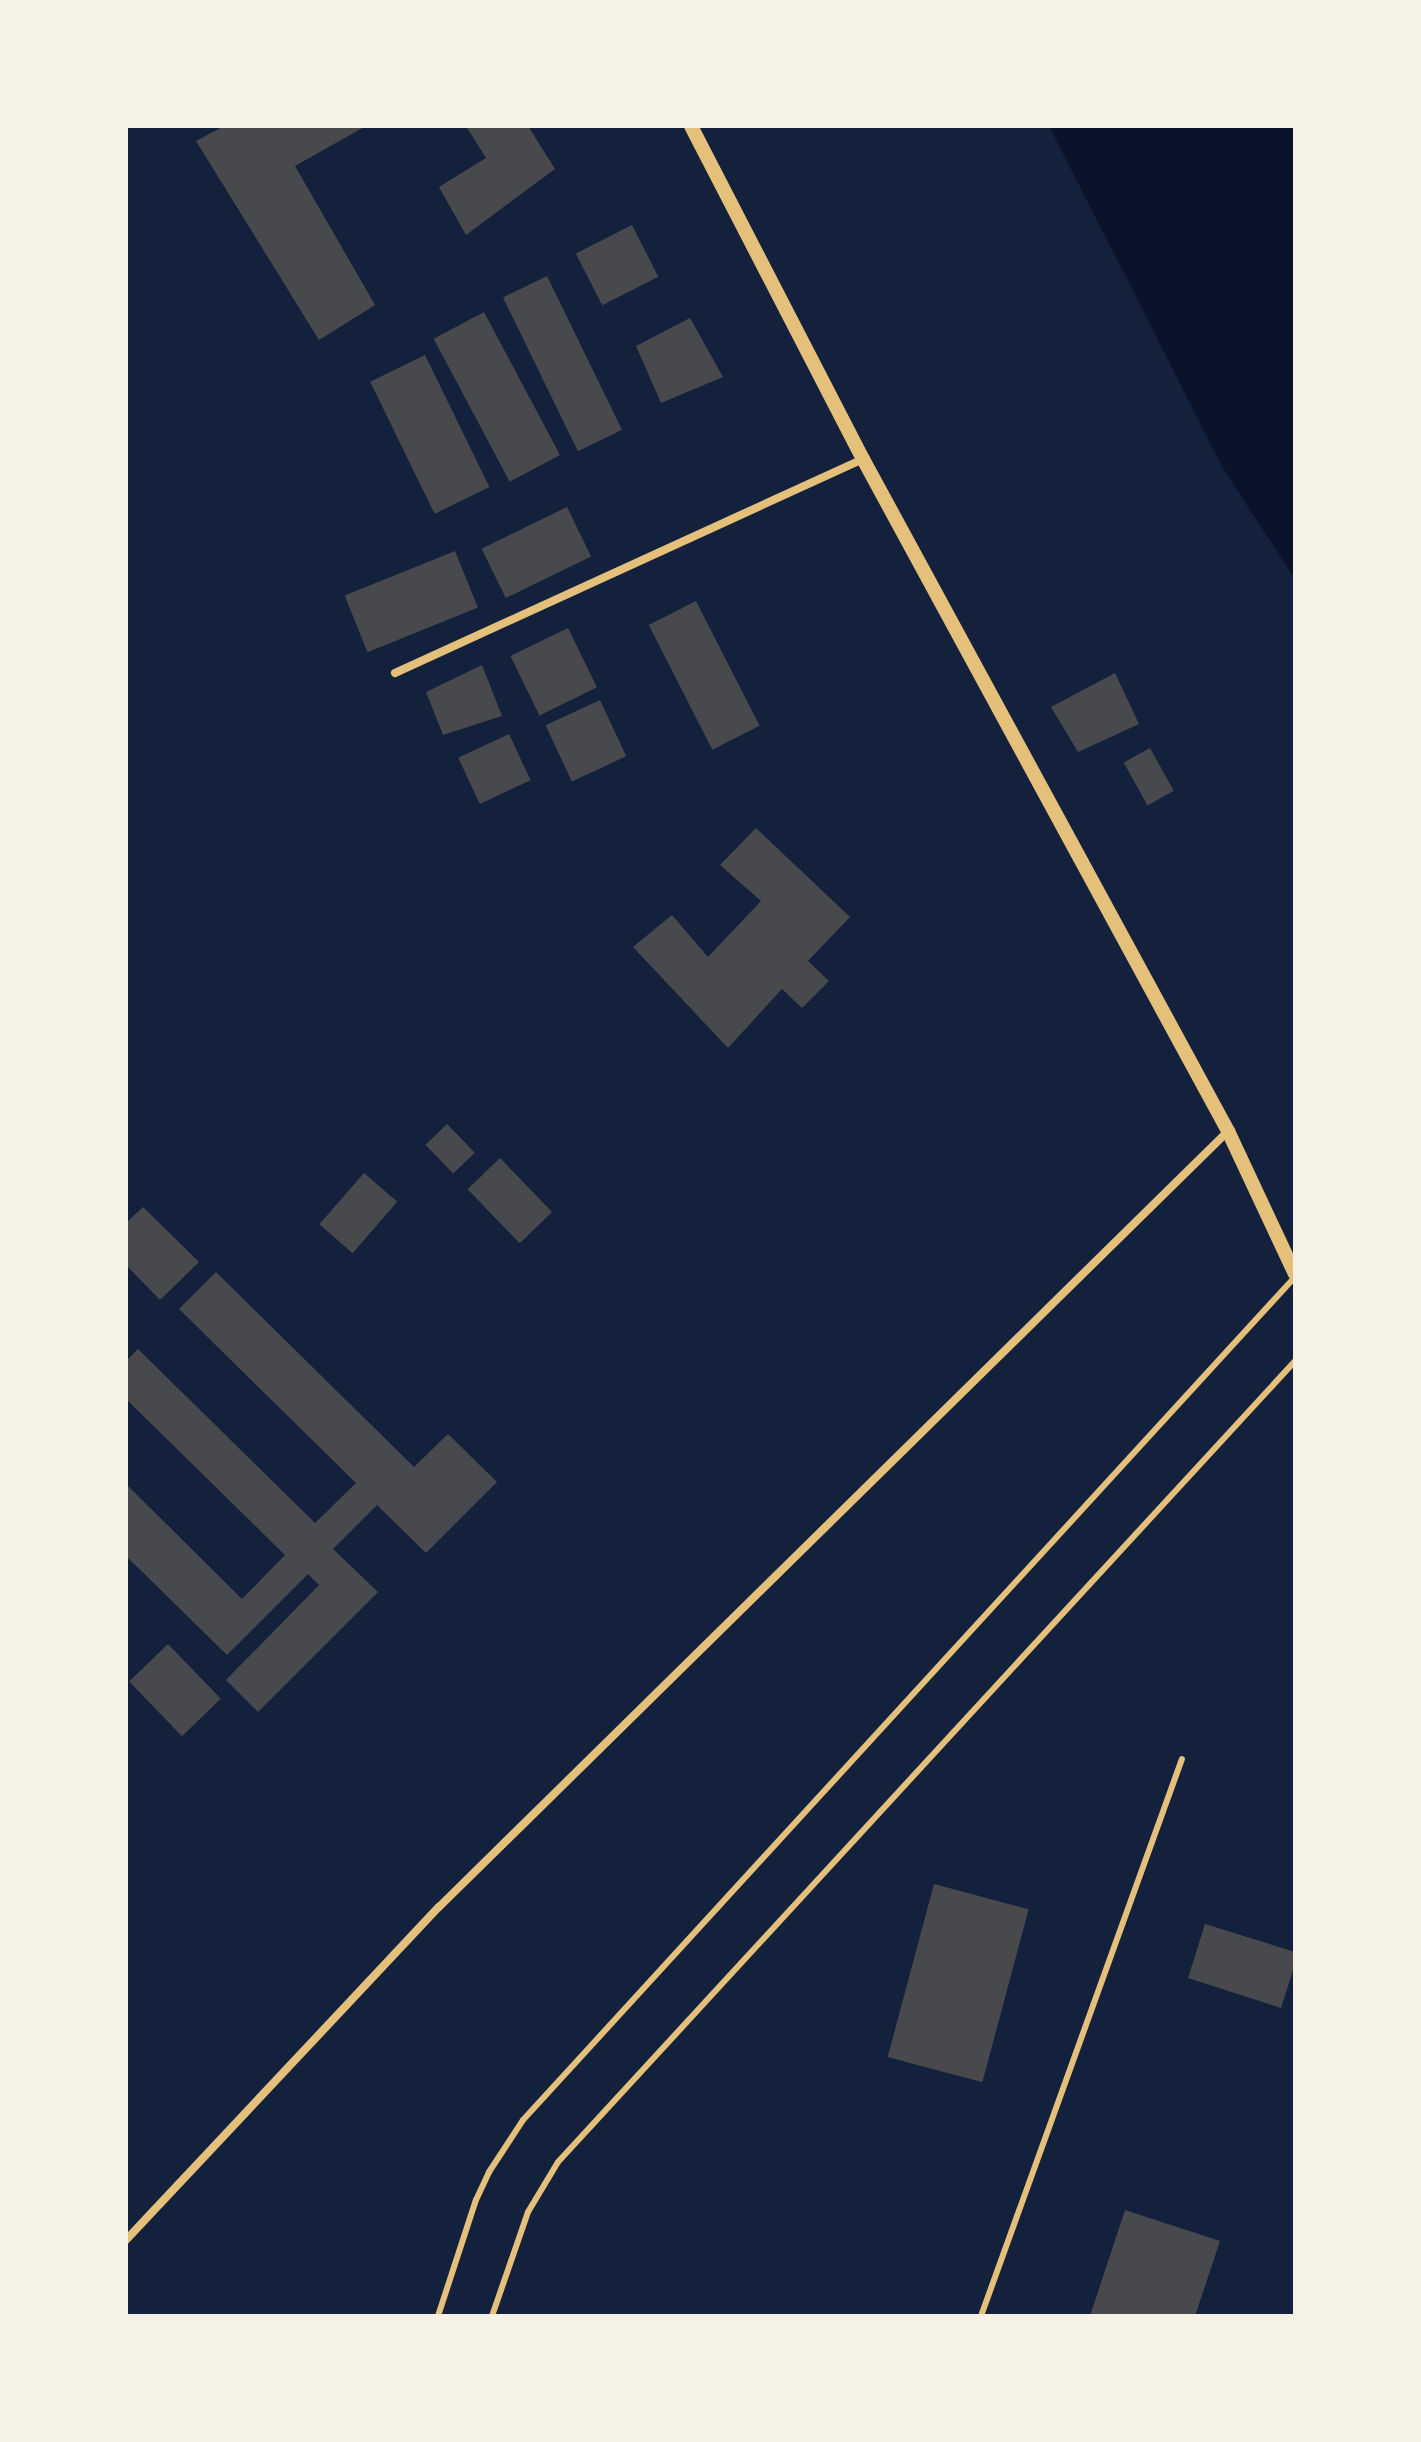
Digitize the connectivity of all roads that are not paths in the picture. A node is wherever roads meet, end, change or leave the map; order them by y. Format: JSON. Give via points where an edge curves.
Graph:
{"nodes":[{"id":1,"x":691,"y":126,"type":"edge"},
{"id":2,"x":863,"y":459,"type":"junction"},
{"id":3,"x":395,"y":673,"type":"dead end"},
{"id":4,"x":1228,"y":1131,"type":"junction"},
{"id":5,"x":1295,"y":1276,"type":"edge"},
{"id":6,"x":1295,"y":1361,"type":"edge"},
{"id":7,"x":1182,"y":1759,"type":"dead end"},
{"id":8,"x":126,"y":2240,"type":"edge"},
{"id":9,"x":438,"y":2316,"type":"edge"},
{"id":10,"x":492,"y":2316,"type":"edge"},
{"id":11,"x":981,"y":2316,"type":"edge"}],
"edges":[{"from":1,"to":2,"type":"street"},
{"from":2,"to":3,"type":"street"},
{"from":2,"to":4,"type":"street"},
{"from":4,"to":5,"type":"street"},
{"from":4,"to":8,"type":"street","via":[[439,1907]]},
{"from":5,"to":9,"type":"lane","via":[[523,2120],[476,2200]]},
{"from":6,"to":10,"type":"lane","via":[[558,2162],[528,2212]]},
{"from":7,"to":11,"type":"lane"}]}
